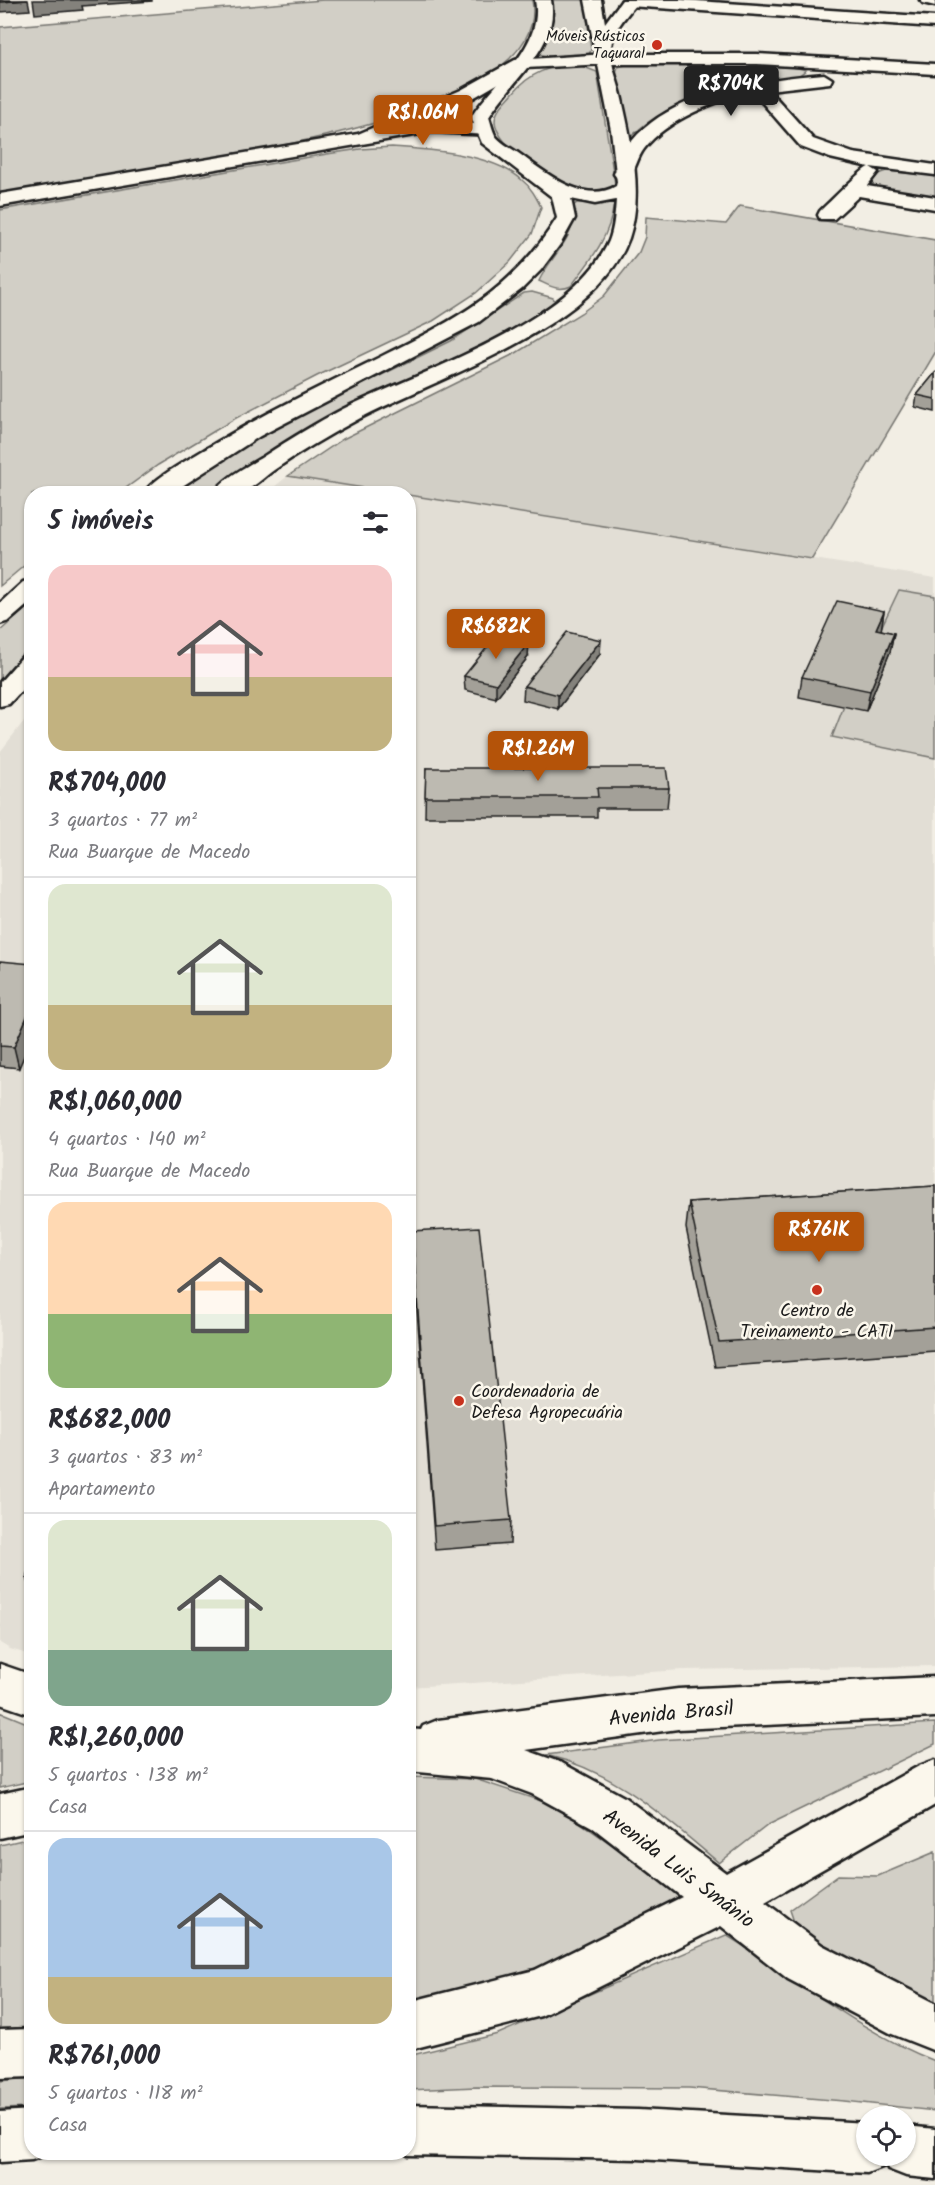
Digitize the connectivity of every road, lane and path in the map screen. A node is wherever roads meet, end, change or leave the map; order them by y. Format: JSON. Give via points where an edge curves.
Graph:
{"nodes":[{"id":1,"x":543,"y":0,"type":"edge"},
{"id":2,"x":593,"y":0,"type":"edge"},
{"id":3,"x":630,"y":0,"type":"edge"},
{"id":4,"x":928,"y":0,"type":"edge"},
{"id":5,"x":935,"y":1,"type":"edge"},
{"id":6,"x":772,"y":9,"type":"junction"},
{"id":7,"x":935,"y":22,"type":"edge"},
{"id":8,"x":604,"y":54,"type":"junction"},
{"id":9,"x":757,"y":59,"type":"junction"},
{"id":10,"x":799,"y":60,"type":"junction"},
{"id":11,"x":520,"y":63,"type":"junction"},
{"id":12,"x":935,"y":69,"type":"edge"},
{"id":13,"x":935,"y":76,"type":"edge"},
{"id":14,"x":801,"y":80,"type":"junction"},
{"id":15,"x":757,"y":86,"type":"junction"},
{"id":16,"x":777,"y":106,"type":"junction"},
{"id":17,"x":684,"y":110,"type":"junction"},
{"id":18,"x":484,"y":131,"type":"junction"},
{"id":19,"x":365,"y":137,"type":"junction"},
{"id":20,"x":878,"y":161,"type":"junction"},
{"id":21,"x":935,"y":170,"type":"edge"},
{"id":22,"x":541,"y":178,"type":"junction"},
{"id":23,"x":624,"y":181,"type":"junction"},
{"id":24,"x":855,"y":190,"type":"junction"},
{"id":25,"x":0,"y":200,"type":"edge"},
{"id":26,"x":935,"y":203,"type":"edge"},
{"id":27,"x":827,"y":215,"type":"dead end"},
{"id":28,"x":509,"y":291,"type":"junction"},
{"id":29,"x":569,"y":302,"type":"junction"},
{"id":30,"x":166,"y":486,"type":"edge"},
{"id":31,"x":235,"y":486,"type":"edge"},
{"id":32,"x":24,"y":594,"type":"edge"},
{"id":33,"x":0,"y":616,"type":"edge"},
{"id":34,"x":24,"y":671,"type":"edge"},
{"id":35,"x":0,"y":698,"type":"edge"},
{"id":36,"x":0,"y":1683,"type":"edge"},
{"id":37,"x":24,"y":1692,"type":"edge"},
{"id":38,"x":935,"y":1698,"type":"edge"},
{"id":39,"x":416,"y":1744,"type":"edge"},
{"id":40,"x":416,"y":1751,"type":"edge"},
{"id":41,"x":935,"y":1781,"type":"edge"},
{"id":42,"x":24,"y":1811,"type":"edge"},
{"id":43,"x":0,"y":1816,"type":"edge"},
{"id":44,"x":724,"y":1900,"type":"junction"},
{"id":45,"x":416,"y":2024,"type":"edge"},
{"id":46,"x":935,"y":2027,"type":"edge"},
{"id":47,"x":24,"y":2053,"type":"edge"},
{"id":48,"x":0,"y":2054,"type":"edge"},
{"id":49,"x":416,"y":2130,"type":"edge"},
{"id":50,"x":24,"y":2136,"type":"edge"},
{"id":51,"x":0,"y":2137,"type":"edge"},
{"id":52,"x":856,"y":2147,"type":"edge"},
{"id":53,"x":916,"y":2152,"type":"edge"},
{"id":54,"x":935,"y":2154,"type":"edge"}],
"edges":[{"from":1,"to":11,"type":"main road","via":[[542,31]]},
{"from":2,"to":8,"type":"main road"},
{"from":3,"to":6,"type":"main road"},
{"from":3,"to":8,"type":"main road","via":[[613,18]]},
{"from":4,"to":5,"type":"main road"},
{"from":6,"to":7,"type":"main road"},
{"from":6,"to":9,"type":"main road"},
{"from":8,"to":9,"type":"main road"},
{"from":8,"to":11,"type":"main road"},
{"from":8,"to":23,"type":"main road"},
{"from":9,"to":10,"type":"main road"},
{"from":10,"to":12,"type":"main road"},
{"from":10,"to":14,"type":"main road","via":[[814,68],[810,76]]},
{"from":11,"to":18,"type":"main road","via":[[486,104],[480,117]]},
{"from":11,"to":19,"type":"main road","via":[[466,94]]},
{"from":13,"to":14,"type":"main road"},
{"from":14,"to":15,"type":"main road"},
{"from":15,"to":16,"type":"main road"},
{"from":15,"to":17,"type":"main road","via":[[728,92]]},
{"from":16,"to":17,"type":"main road","via":[[738,99]]},
{"from":16,"to":20,"type":"main road","via":[[807,143],[834,154]]},
{"from":17,"to":23,"type":"main road","via":[[634,149]]},
{"from":18,"to":19,"type":"main road","via":[[442,126]]},
{"from":18,"to":22,"type":"main road","via":[[499,149]]},
{"from":19,"to":25,"type":"main road"},
{"from":20,"to":21,"type":"main road"},
{"from":20,"to":24,"type":"main road"},
{"from":22,"to":23,"type":"main road","via":[[587,198],[610,198]]},
{"from":22,"to":28,"type":"main road","via":[[561,196],[566,218],[549,247]]},
{"from":23,"to":29,"type":"main road","via":[[625,206],[619,242],[595,278]]},
{"from":24,"to":26,"type":"main road"},
{"from":24,"to":27,"type":"main road"},
{"from":28,"to":29,"type":"main road","via":[[543,290]]},
{"from":28,"to":30,"type":"main road","via":[[431,342],[275,418]]},
{"from":29,"to":31,"type":"main road","via":[[480,354],[350,415]]},
{"from":32,"to":33,"type":"main road"},
{"from":34,"to":35,"type":"main road"},
{"from":36,"to":37,"type":"main road"},
{"from":38,"to":39,"type":"main road","name":"Avenida Brasil","via":[[678,1709]]},
{"from":40,"to":44,"type":"main road","name":"Avenida Luis Smânio","via":[[492,1758],[546,1778],[608,1812]]},
{"from":41,"to":44,"type":"main road"},
{"from":42,"to":43,"type":"main road"},
{"from":44,"to":45,"type":"main road","via":[[540,1992]]},
{"from":44,"to":46,"type":"main road","name":"Avenida Luis Smânio","via":[[805,1962]]},
{"from":47,"to":48,"type":"main road"},
{"from":49,"to":52,"type":"main road","via":[[586,2131]]},
{"from":50,"to":51,"type":"main road"},
{"from":53,"to":54,"type":"main road"}]}
